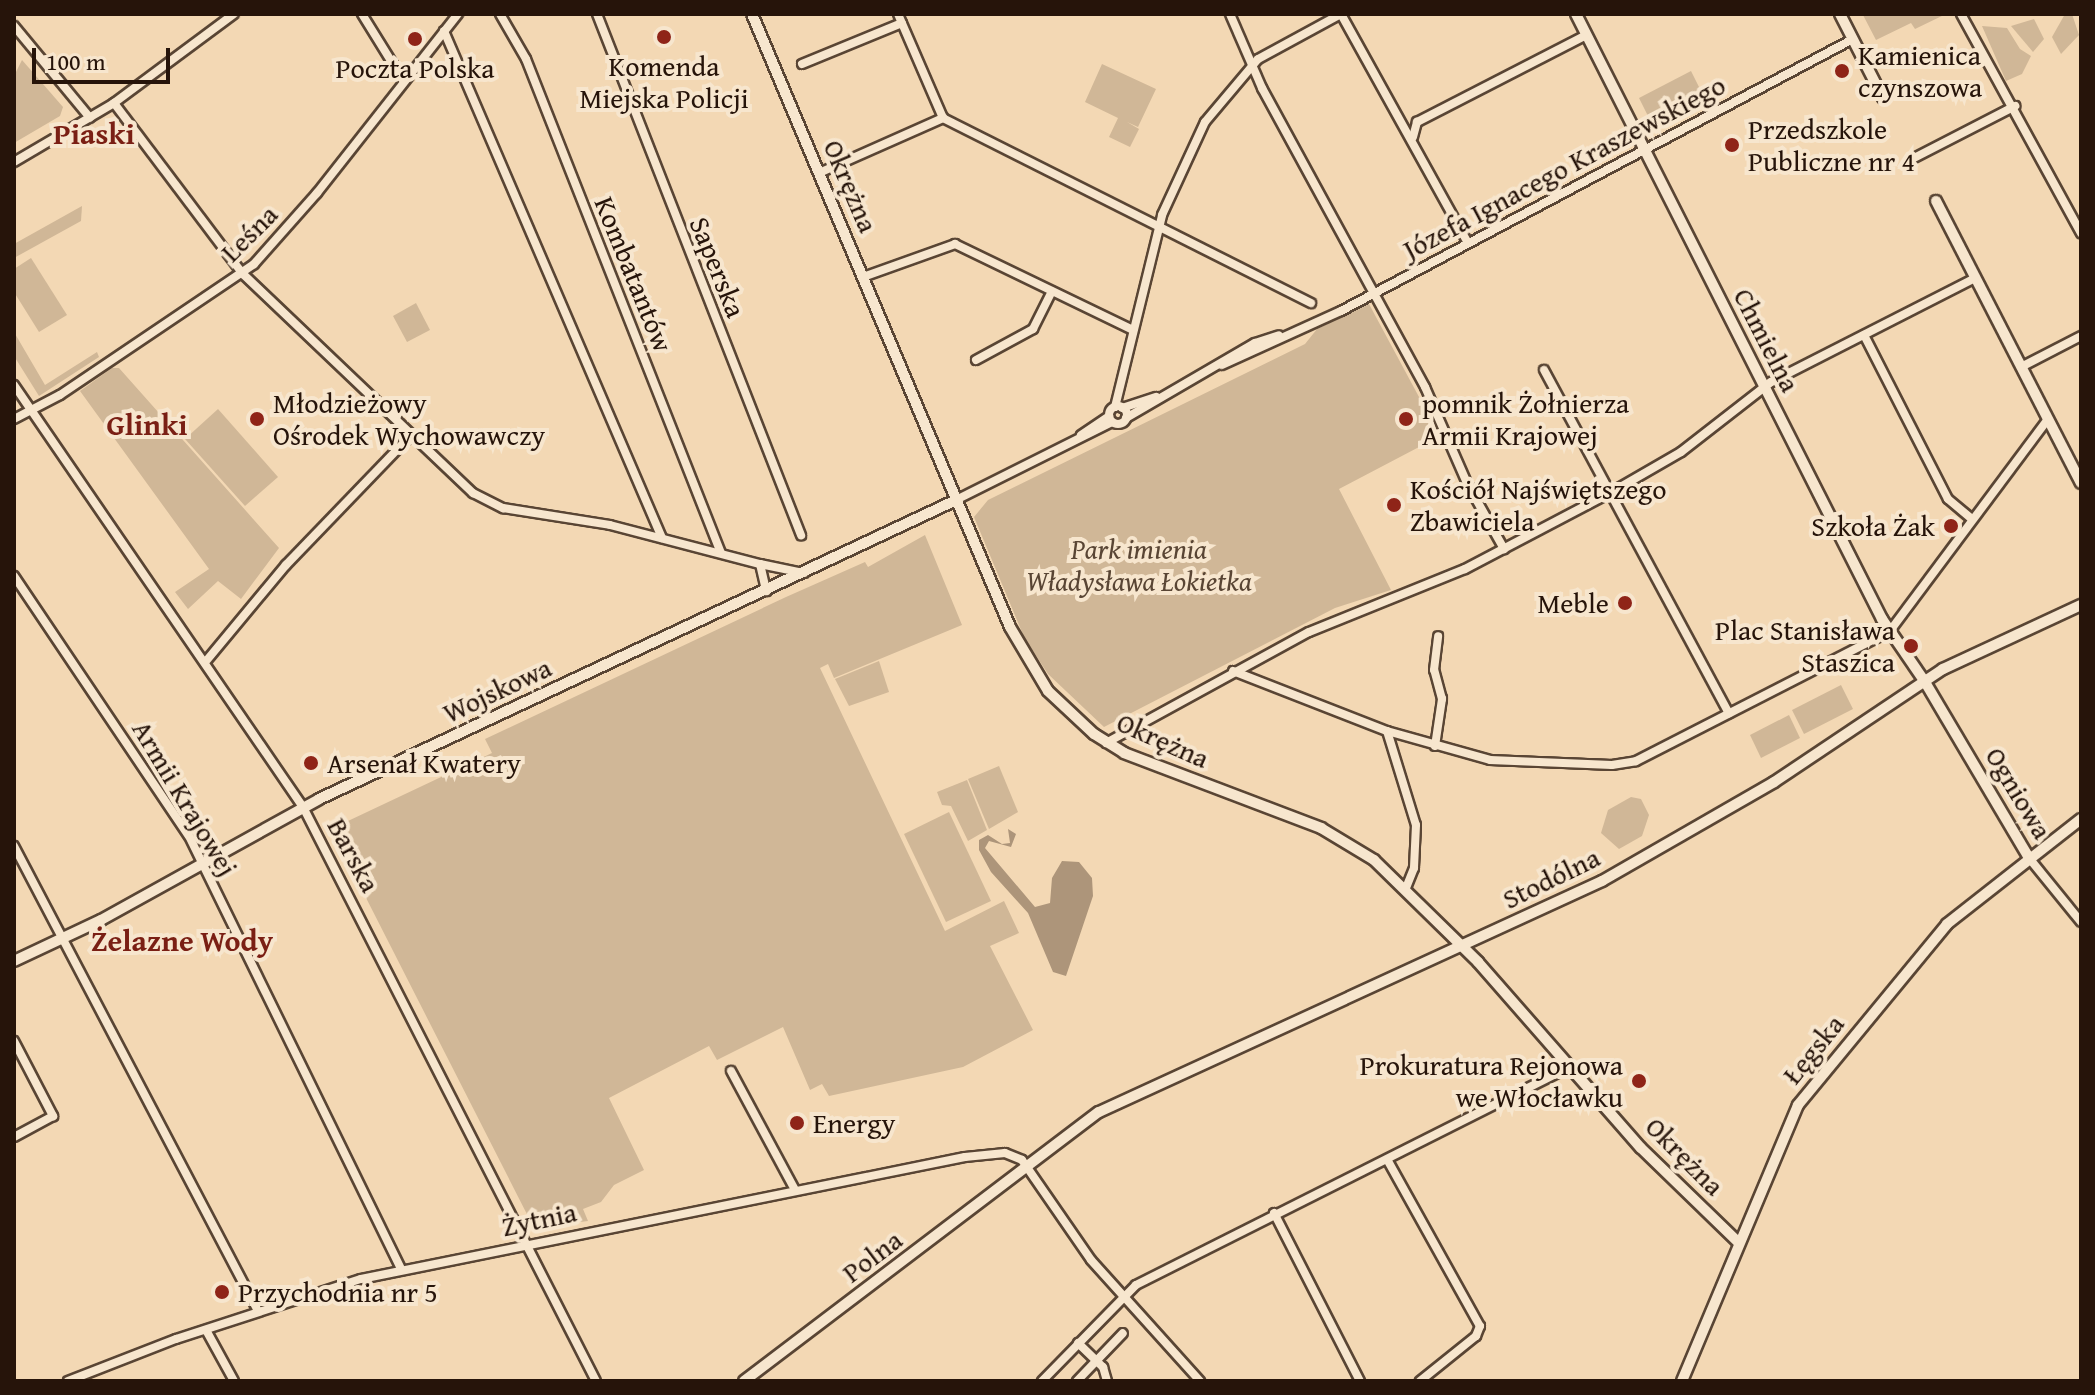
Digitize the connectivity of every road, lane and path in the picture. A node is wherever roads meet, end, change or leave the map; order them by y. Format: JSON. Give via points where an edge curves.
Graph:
{"nodes":[{"id":1,"x":234,"y":14,"type":"edge"},
{"id":2,"x":362,"y":14,"type":"edge"},
{"id":3,"x":458,"y":14,"type":"edge"},
{"id":4,"x":500,"y":14,"type":"edge"},
{"id":5,"x":597,"y":14,"type":"edge"},
{"id":6,"x":752,"y":14,"type":"edge"},
{"id":7,"x":1230,"y":14,"type":"edge"},
{"id":8,"x":1341,"y":14,"type":"edge"},
{"id":9,"x":1576,"y":14,"type":"edge"},
{"id":10,"x":1840,"y":14,"type":"edge"},
{"id":11,"x":1961,"y":14,"type":"edge"},
{"id":12,"x":901,"y":17,"type":"edge"},
{"id":13,"x":14,"y":26,"type":"edge"},
{"id":14,"x":444,"y":31,"type":"junction"},
{"id":15,"x":1586,"y":35,"type":"junction"},
{"id":16,"x":1853,"y":39,"type":"junction"},
{"id":17,"x":802,"y":64,"type":"dead end"},
{"id":18,"x":1251,"y":65,"type":"junction"},
{"id":19,"x":403,"y":80,"type":"junction"},
{"id":20,"x":1883,"y":98,"type":"dead end"},
{"id":21,"x":114,"y":103,"type":"junction"},
{"id":22,"x":2015,"y":106,"type":"junction"},
{"id":23,"x":90,"y":118,"type":"junction"},
{"id":24,"x":943,"y":118,"type":"junction"},
{"id":25,"x":1413,"y":138,"type":"junction"},
{"id":26,"x":1644,"y":150,"type":"junction"},
{"id":27,"x":1914,"y":158,"type":"dead end"},
{"id":28,"x":14,"y":162,"type":"edge"},
{"id":29,"x":819,"y":173,"type":"junction"},
{"id":30,"x":1936,"y":201,"type":"dead end"},
{"id":31,"x":1159,"y":226,"type":"junction"},
{"id":32,"x":2081,"y":233,"type":"edge"},
{"id":33,"x":1468,"y":243,"type":"junction"},
{"id":34,"x":243,"y":274,"type":"junction"},
{"id":35,"x":863,"y":277,"type":"junction"},
{"id":36,"x":1975,"y":278,"type":"junction"},
{"id":37,"x":1052,"y":291,"type":"junction"},
{"id":38,"x":1373,"y":293,"type":"junction"},
{"id":39,"x":1311,"y":303,"type":"dead end"},
{"id":40,"x":1133,"y":330,"type":"junction"},
{"id":41,"x":1864,"y":335,"type":"junction"},
{"id":42,"x":2081,"y":336,"type":"edge"},
{"id":43,"x":976,"y":360,"type":"dead end"},
{"id":44,"x":2021,"y":367,"type":"junction"},
{"id":45,"x":1544,"y":370,"type":"dead end"},
{"id":46,"x":14,"y":385,"type":"edge"},
{"id":47,"x":1765,"y":389,"type":"junction"},
{"id":48,"x":1165,"y":395,"type":"junction"},
{"id":49,"x":1119,"y":407,"type":"junction"},
{"id":50,"x":31,"y":412,"type":"junction"},
{"id":51,"x":1126,"y":418,"type":"junction"},
{"id":52,"x":14,"y":419,"type":"edge"},
{"id":53,"x":1111,"y":419,"type":"junction"},
{"id":54,"x":2048,"y":419,"type":"junction"},
{"id":55,"x":411,"y":435,"type":"junction"},
{"id":56,"x":2081,"y":483,"type":"edge"},
{"id":57,"x":1610,"y":493,"type":"junction"},
{"id":58,"x":956,"y":500,"type":"junction"},
{"id":59,"x":1972,"y":519,"type":"junction"},
{"id":60,"x":801,"y":535,"type":"dead end"},
{"id":61,"x":662,"y":538,"type":"junction"},
{"id":62,"x":1504,"y":549,"type":"junction"},
{"id":63,"x":721,"y":553,"type":"junction"},
{"id":64,"x":760,"y":564,"type":"junction"},
{"id":65,"x":805,"y":573,"type":"junction"},
{"id":66,"x":14,"y":576,"type":"edge"},
{"id":67,"x":766,"y":591,"type":"junction"},
{"id":68,"x":2081,"y":605,"type":"edge"},
{"id":69,"x":1890,"y":631,"type":"junction"},
{"id":70,"x":1438,"y":636,"type":"dead end"},
{"id":71,"x":207,"y":660,"type":"junction"},
{"id":72,"x":1233,"y":671,"type":"junction"},
{"id":73,"x":1925,"y":682,"type":"junction"},
{"id":74,"x":1729,"y":713,"type":"junction"},
{"id":75,"x":1387,"y":731,"type":"junction"},
{"id":76,"x":1106,"y":743,"type":"junction"},
{"id":77,"x":1435,"y":746,"type":"junction"},
{"id":78,"x":303,"y":807,"type":"junction"},
{"id":79,"x":2081,"y":819,"type":"edge"},
{"id":80,"x":14,"y":846,"type":"edge"},
{"id":81,"x":2029,"y":858,"type":"junction"},
{"id":82,"x":203,"y":864,"type":"junction"},
{"id":83,"x":1406,"y":888,"type":"junction"},
{"id":84,"x":2081,"y":922,"type":"edge"},
{"id":85,"x":66,"y":939,"type":"junction"},
{"id":86,"x":1462,"y":946,"type":"junction"},
{"id":87,"x":14,"y":961,"type":"edge"},
{"id":88,"x":14,"y":1041,"type":"edge"},
{"id":89,"x":1571,"y":1066,"type":"junction"},
{"id":90,"x":731,"y":1071,"type":"dead end"},
{"id":91,"x":14,"y":1137,"type":"edge"},
{"id":92,"x":1388,"y":1161,"type":"junction"},
{"id":93,"x":1027,"y":1167,"type":"junction"},
{"id":94,"x":795,"y":1190,"type":"junction"},
{"id":95,"x":1274,"y":1213,"type":"junction"},
{"id":96,"x":526,"y":1243,"type":"junction"},
{"id":97,"x":1739,"y":1243,"type":"junction"},
{"id":98,"x":402,"y":1270,"type":"junction"},
{"id":99,"x":1124,"y":1295,"type":"junction"},
{"id":100,"x":258,"y":1311,"type":"junction"},
{"id":101,"x":206,"y":1330,"type":"junction"},
{"id":102,"x":1123,"y":1333,"type":"dead end"},
{"id":103,"x":1078,"y":1343,"type":"junction"},
{"id":104,"x":1096,"y":1360,"type":"junction"},
{"id":105,"x":68,"y":1381,"type":"edge"},
{"id":106,"x":234,"y":1381,"type":"edge"},
{"id":107,"x":596,"y":1381,"type":"edge"},
{"id":108,"x":744,"y":1381,"type":"edge"},
{"id":109,"x":1042,"y":1381,"type":"edge"},
{"id":110,"x":1077,"y":1381,"type":"edge"},
{"id":111,"x":1107,"y":1381,"type":"edge"},
{"id":112,"x":1200,"y":1381,"type":"edge"},
{"id":113,"x":1360,"y":1381,"type":"edge"},
{"id":114,"x":1420,"y":1381,"type":"edge"},
{"id":115,"x":1682,"y":1381,"type":"edge"}],
"edges":[{"from":1,"to":21,"type":"street"},
{"from":2,"to":19,"type":"street"},
{"from":3,"to":14,"type":"street","name":"Leśna"},
{"from":4,"to":63,"type":"street","name":"Kombatantów","via":[[526,59]]},
{"from":5,"to":60,"type":"street","name":"Saperska"},
{"from":6,"to":29,"type":"street","name":"Okrężna"},
{"from":7,"to":18,"type":"street"},
{"from":8,"to":18,"type":"street"},
{"from":8,"to":25,"type":"street"},
{"from":9,"to":15,"type":"street","name":"Chmielna"},
{"from":10,"to":16,"type":"street"},
{"from":11,"to":22,"type":"street"},
{"from":12,"to":17,"type":"street"},
{"from":12,"to":24,"type":"street"},
{"from":13,"to":23,"type":"street"},
{"from":14,"to":19,"type":"street","name":"Leśna"},
{"from":14,"to":61,"type":"street"},
{"from":15,"to":25,"type":"street","via":[[1417,122]]},
{"from":15,"to":26,"type":"street","name":"Chmielna"},
{"from":16,"to":20,"type":"street"},
{"from":16,"to":26,"type":"street","name":"Józefa Ignacego Kraszewskiego"},
{"from":18,"to":31,"type":"street","via":[[1205,122]]},
{"from":18,"to":38,"type":"street"},
{"from":19,"to":34,"type":"street","name":"Leśna","via":[[317,193]]},
{"from":21,"to":23,"type":"street"},
{"from":21,"to":34,"type":"street"},
{"from":22,"to":27,"type":"street"},
{"from":22,"to":32,"type":"street"},
{"from":23,"to":28,"type":"street"},
{"from":24,"to":29,"type":"street"},
{"from":24,"to":31,"type":"street"},
{"from":25,"to":33,"type":"street"},
{"from":26,"to":33,"type":"street","name":"Józefa Ignacego Kraszewskiego"},
{"from":26,"to":47,"type":"street","name":"Chmielna"},
{"from":29,"to":35,"type":"street","name":"Okrężna"},
{"from":30,"to":36,"type":"street"},
{"from":31,"to":39,"type":"street"},
{"from":31,"to":40,"type":"street"},
{"from":33,"to":38,"type":"street","name":"Józefa Ignacego Kraszewskiego"},
{"from":34,"to":50,"type":"street","name":"Leśna"},
{"from":34,"to":55,"type":"street"},
{"from":35,"to":37,"type":"street","via":[[955,244]]},
{"from":35,"to":58,"type":"street","name":"Okrężna"},
{"from":36,"to":41,"type":"street"},
{"from":36,"to":44,"type":"street"},
{"from":37,"to":40,"type":"street"},
{"from":37,"to":43,"type":"street","via":[[1033,329]]},
{"from":38,"to":48,"type":"street","name":"Józefa Ignacego Kraszewskiego"},
{"from":38,"to":62,"type":"street"},
{"from":40,"to":49,"type":"street"},
{"from":41,"to":47,"type":"street"},
{"from":41,"to":59,"type":"street","via":[[1948,499]]},
{"from":42,"to":44,"type":"street"},
{"from":44,"to":54,"type":"street"},
{"from":45,"to":57,"type":"street"},
{"from":46,"to":50,"type":"street","name":"Barska"},
{"from":47,"to":57,"type":"street","via":[[1681,452]]},
{"from":47,"to":69,"type":"street","name":"Chmielna"},
{"from":48,"to":49,"type":"street","name":"Józefa Ignacego Kraszewskiego"},
{"from":48,"to":51,"type":"street","name":"Józefa Ignacego Kraszewskiego"},
{"from":49,"to":51,"type":"street"},
{"from":49,"to":53,"type":"street"},
{"from":50,"to":52,"type":"street","name":"Leśna"},
{"from":50,"to":71,"type":"street","name":"Barska"},
{"from":51,"to":53,"type":"street","name":"Józefa Ignacego Kraszewskiego"},
{"from":53,"to":58,"type":"street"},
{"from":54,"to":56,"type":"street"},
{"from":54,"to":59,"type":"street"},
{"from":55,"to":61,"type":"street","via":[[486,502]]},
{"from":55,"to":71,"type":"street","via":[[291,560]]},
{"from":57,"to":62,"type":"street"},
{"from":57,"to":74,"type":"street"},
{"from":58,"to":65,"type":"street","name":"Wojskowa"},
{"from":58,"to":76,"type":"street","name":"Okrężna","via":[[1026,659],[1065,709]]},
{"from":59,"to":69,"type":"street"},
{"from":61,"to":63,"type":"street"},
{"from":62,"to":72,"type":"street","via":[[1326,624]]},
{"from":63,"to":64,"type":"street"},
{"from":64,"to":65,"type":"street"},
{"from":64,"to":67,"type":"street"},
{"from":65,"to":67,"type":"street","name":"Wojskowa"},
{"from":66,"to":82,"type":"street","name":"Armii Krajowej","via":[[173,809]]},
{"from":67,"to":78,"type":"street","name":"Wojskowa"},
{"from":68,"to":73,"type":"street","name":"Stodólna"},
{"from":69,"to":73,"type":"street","name":"Chmielna"},
{"from":69,"to":74,"type":"street"},
{"from":70,"to":77,"type":"street","via":[[1434,670],[1442,699]]},
{"from":71,"to":78,"type":"street","name":"Barska"},
{"from":72,"to":75,"type":"street"},
{"from":72,"to":76,"type":"street"},
{"from":73,"to":81,"type":"street","name":"Ogniowa"},
{"from":73,"to":86,"type":"street","name":"Stodólna","via":[[1690,833]]},
{"from":74,"to":77,"type":"street","via":[[1624,765],[1503,762]]},
{"from":75,"to":77,"type":"street"},
{"from":75,"to":83,"type":"street","via":[[1416,825],[1414,868]]},
{"from":76,"to":83,"type":"street","name":"Okrężna","via":[[1158,768],[1321,828],[1363,851]]},
{"from":78,"to":82,"type":"street","name":"Wojskowa"},
{"from":78,"to":96,"type":"street","name":"Barska"},
{"from":79,"to":81,"type":"street","name":"Łęgska"},
{"from":80,"to":85,"type":"street"},
{"from":81,"to":84,"type":"street","name":"Ogniowa"},
{"from":81,"to":97,"type":"street","name":"Łęgska","via":[[1947,924],[1804,1097]]},
{"from":82,"to":85,"type":"street","name":"Wojskowa"},
{"from":82,"to":98,"type":"street","name":"Armii Krajowej"},
{"from":83,"to":86,"type":"street","name":"Okrężna"},
{"from":85,"to":87,"type":"street","name":"Wojskowa"},
{"from":85,"to":100,"type":"street"},
{"from":86,"to":89,"type":"street","name":"Okrężna"},
{"from":86,"to":93,"type":"street","name":"Stodólna","via":[[1113,1105]]},
{"from":88,"to":91,"type":"street","via":[[53,1116]]},
{"from":89,"to":92,"type":"street"},
{"from":89,"to":97,"type":"street","name":"Okrężna","via":[[1641,1148]]},
{"from":90,"to":94,"type":"street"},
{"from":92,"to":95,"type":"street"},
{"from":92,"to":114,"type":"street","via":[[1480,1326],[1476,1336]]},
{"from":93,"to":94,"type":"street","name":"Żytnia","via":[[1010,1154],[978,1155]]},
{"from":93,"to":99,"type":"street","via":[[1079,1245]]},
{"from":93,"to":108,"type":"street","name":"Polna"},
{"from":94,"to":96,"type":"street","name":"Żytnia"},
{"from":95,"to":99,"type":"street"},
{"from":95,"to":113,"type":"street"},
{"from":96,"to":98,"type":"street","name":"Żytnia"},
{"from":96,"to":107,"type":"street","name":"Barska"},
{"from":97,"to":115,"type":"street","name":"Łęgska"},
{"from":98,"to":100,"type":"street","name":"Żytnia"},
{"from":99,"to":103,"type":"street"},
{"from":99,"to":112,"type":"street"},
{"from":100,"to":101,"type":"street","name":"Żytnia"},
{"from":101,"to":105,"type":"street","name":"Żytnia"},
{"from":101,"to":106,"type":"street"},
{"from":102,"to":104,"type":"street"},
{"from":103,"to":104,"type":"street"},
{"from":103,"to":109,"type":"street"},
{"from":104,"to":110,"type":"street"},
{"from":104,"to":111,"type":"street"}]}
